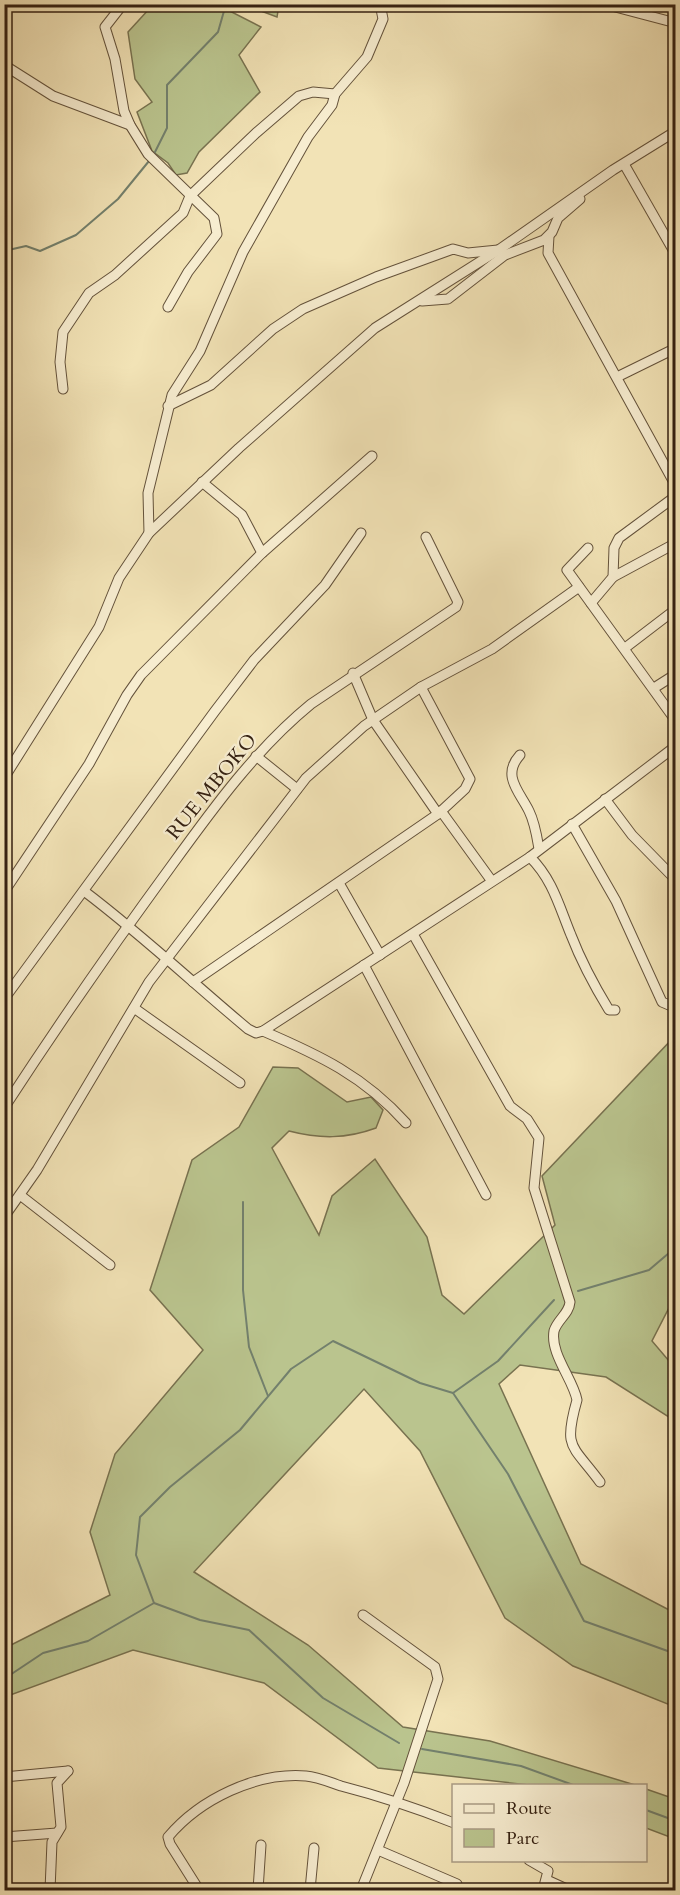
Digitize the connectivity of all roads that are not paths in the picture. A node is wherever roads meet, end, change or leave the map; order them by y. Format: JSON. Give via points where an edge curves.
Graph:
{"nodes":[{"id":1,"x":123,"y":4,"type":"edge"},
{"id":2,"x":380,"y":4,"type":"edge"},
{"id":3,"x":604,"y":4,"type":"edge"},
{"id":4,"x":675,"y":23,"type":"edge"},
{"id":5,"x":4,"y":65,"type":"edge"},
{"id":6,"x":335,"y":94,"type":"junction"},
{"id":7,"x":130,"y":125,"type":"junction"},
{"id":8,"x":675,"y":131,"type":"edge"},
{"id":9,"x":624,"y":164,"type":"junction"},
{"id":10,"x":613,"y":170,"type":"junction"},
{"id":11,"x":190,"y":196,"type":"junction"},
{"id":12,"x":549,"y":237,"type":"junction"},
{"id":13,"x":500,"y":249,"type":"junction"},
{"id":14,"x":675,"y":255,"type":"edge"},
{"id":15,"x":420,"y":301,"type":"junction"},
{"id":16,"x":168,"y":307,"type":"dead end"},
{"id":17,"x":675,"y":348,"type":"edge"},
{"id":18,"x":617,"y":377,"type":"junction"},
{"id":19,"x":63,"y":389,"type":"dead end"},
{"id":20,"x":168,"y":406,"type":"junction"},
{"id":21,"x":372,"y":456,"type":"dead end"},
{"id":22,"x":202,"y":482,"type":"junction"},
{"id":23,"x":675,"y":486,"type":"edge"},
{"id":24,"x":675,"y":496,"type":"edge"},
{"id":25,"x":149,"y":533,"type":"junction"},
{"id":26,"x":361,"y":533,"type":"dead end"},
{"id":27,"x":426,"y":537,"type":"dead end"},
{"id":28,"x":675,"y":543,"type":"edge"},
{"id":29,"x":588,"y":548,"type":"dead end"},
{"id":30,"x":262,"y":553,"type":"junction"},
{"id":31,"x":613,"y":576,"type":"junction"},
{"id":32,"x":579,"y":587,"type":"junction"},
{"id":33,"x":591,"y":603,"type":"junction"},
{"id":34,"x":675,"y":609,"type":"edge"},
{"id":35,"x":625,"y":648,"type":"junction"},
{"id":36,"x":353,"y":673,"type":"junction"},
{"id":37,"x":675,"y":674,"type":"edge"},
{"id":38,"x":420,"y":687,"type":"junction"},
{"id":39,"x":654,"y":688,"type":"junction"},
{"id":40,"x":373,"y":720,"type":"junction"},
{"id":41,"x":675,"y":721,"type":"edge"},
{"id":42,"x":675,"y":746,"type":"edge"},
{"id":43,"x":520,"y":755,"type":"dead end"},
{"id":44,"x":256,"y":756,"type":"junction"},
{"id":45,"x":4,"y":778,"type":"edge"},
{"id":46,"x":297,"y":789,"type":"junction"},
{"id":47,"x":605,"y":799,"type":"junction"},
{"id":48,"x":440,"y":812,"type":"junction"},
{"id":49,"x":572,"y":824,"type":"junction"},
{"id":50,"x":539,"y":849,"type":"junction"},
{"id":51,"x":530,"y":857,"type":"junction"},
{"id":52,"x":491,"y":880,"type":"junction"},
{"id":53,"x":675,"y":880,"type":"edge"},
{"id":54,"x":339,"y":883,"type":"junction"},
{"id":55,"x":84,"y":891,"type":"junction"},
{"id":56,"x":4,"y":892,"type":"edge"},
{"id":57,"x":128,"y":924,"type":"junction"},
{"id":58,"x":413,"y":934,"type":"junction"},
{"id":59,"x":380,"y":955,"type":"junction"},
{"id":60,"x":165,"y":959,"type":"junction"},
{"id":61,"x":364,"y":965,"type":"junction"},
{"id":62,"x":193,"y":982,"type":"junction"},
{"id":63,"x":4,"y":999,"type":"edge"},
{"id":64,"x":134,"y":1008,"type":"junction"},
{"id":65,"x":675,"y":1008,"type":"edge"},
{"id":66,"x":615,"y":1010,"type":"dead end"},
{"id":67,"x":263,"y":1031,"type":"junction"},
{"id":68,"x":240,"y":1083,"type":"dead end"},
{"id":69,"x":4,"y":1108,"type":"edge"},
{"id":70,"x":406,"y":1123,"type":"dead end"},
{"id":71,"x":20,"y":1195,"type":"junction"},
{"id":72,"x":486,"y":1195,"type":"dead end"},
{"id":73,"x":5,"y":1214,"type":"edge"},
{"id":74,"x":110,"y":1265,"type":"dead end"},
{"id":75,"x":600,"y":1482,"type":"dead end"},
{"id":76,"x":363,"y":1615,"type":"dead end"},
{"id":77,"x":4,"y":1777,"type":"edge"},
{"id":78,"x":397,"y":1801,"type":"junction"},
{"id":79,"x":452,"y":1823,"type":"edge"},
{"id":80,"x":57,"y":1833,"type":"junction"},
{"id":81,"x":4,"y":1837,"type":"edge"},
{"id":82,"x":261,"y":1845,"type":"dead end"},
{"id":83,"x":314,"y":1848,"type":"dead end"},
{"id":84,"x":378,"y":1850,"type":"junction"},
{"id":85,"x":533,"y":1862,"type":"edge"},
{"id":86,"x":546,"y":1880,"type":"junction"},
{"id":87,"x":456,"y":1884,"type":"dead end"},
{"id":88,"x":675,"y":1886,"type":"edge"},
{"id":89,"x":50,"y":1890,"type":"edge"},
{"id":90,"x":199,"y":1890,"type":"edge"},
{"id":91,"x":258,"y":1890,"type":"edge"},
{"id":92,"x":310,"y":1890,"type":"edge"},
{"id":93,"x":360,"y":1890,"type":"edge"},
{"id":94,"x":543,"y":1890,"type":"edge"},
{"id":95,"x":569,"y":1890,"type":"edge"},
{"id":96,"x":675,"y":1890,"type":"edge"}],
"edges":[{"from":1,"to":7,"type":"street","via":[[105,27]]},
{"from":2,"to":6,"type":"street","via":[[383,19],[367,57]]},
{"from":3,"to":4,"type":"street"},
{"from":5,"to":7,"type":"street","via":[[53,96]]},
{"from":6,"to":11,"type":"street","via":[[313,92],[299,96]]},
{"from":6,"to":20,"type":"street","via":[[243,252],[200,351]]},
{"from":7,"to":11,"type":"street","via":[[157,165]]},
{"from":8,"to":9,"type":"street"},
{"from":9,"to":10,"type":"street"},
{"from":9,"to":14,"type":"street"},
{"from":10,"to":12,"type":"street","via":[[558,218]]},
{"from":10,"to":13,"type":"street"},
{"from":11,"to":16,"type":"street","via":[[214,218],[217,234]]},
{"from":11,"to":19,"type":"street","via":[[183,213],[115,275],[89,293],[63,332]]},
{"from":12,"to":15,"type":"street","via":[[506,255],[448,298]]},
{"from":12,"to":18,"type":"street","via":[[548,253]]},
{"from":13,"to":15,"type":"street"},
{"from":13,"to":20,"type":"street","via":[[468,253],[453,249],[303,309],[273,329],[211,385]]},
{"from":15,"to":22,"type":"street","via":[[360,339]]},
{"from":17,"to":18,"type":"street"},
{"from":18,"to":23,"type":"street"},
{"from":20,"to":25,"type":"street","via":[[148,493]]},
{"from":21,"to":30,"type":"street"},
{"from":22,"to":25,"type":"street"},
{"from":22,"to":30,"type":"street","via":[[242,515]]},
{"from":24,"to":31,"type":"street","via":[[619,538],[614,548]]},
{"from":25,"to":45,"type":"street","via":[[119,578],[99,627]]},
{"from":26,"to":55,"type":"street","via":[[326,585],[247,669]]},
{"from":27,"to":36,"type":"street","name":"RUE MBOKO","via":[[458,604]]},
{"from":28,"to":31,"type":"street"},
{"from":29,"to":32,"type":"street","via":[[567,570]]},
{"from":30,"to":56,"type":"street","via":[[136,682],[106,737]]},
{"from":31,"to":33,"type":"street"},
{"from":32,"to":33,"type":"street"},
{"from":32,"to":38,"type":"street","via":[[492,649]]},
{"from":33,"to":35,"type":"street"},
{"from":34,"to":35,"type":"street"},
{"from":35,"to":39,"type":"street"},
{"from":36,"to":40,"type":"street"},
{"from":36,"to":44,"type":"street","name":"RUE MBOKO","via":[[289,722]]},
{"from":37,"to":39,"type":"street"},
{"from":38,"to":40,"type":"street"},
{"from":38,"to":48,"type":"street","via":[[470,779],[465,789]]},
{"from":39,"to":41,"type":"street"},
{"from":40,"to":46,"type":"street"},
{"from":40,"to":48,"type":"street"},
{"from":42,"to":47,"type":"street"},
{"from":43,"to":50,"type":"street","via":[[513,762],[512,777],[530,812]]},
{"from":44,"to":46,"type":"street"},
{"from":44,"to":57,"type":"street","name":"RUE MBOKO"},
{"from":46,"to":60,"type":"street"},
{"from":47,"to":49,"type":"street"},
{"from":47,"to":53,"type":"street","via":[[632,835],[666,866]]},
{"from":48,"to":52,"type":"street"},
{"from":48,"to":54,"type":"street"},
{"from":49,"to":50,"type":"street"},
{"from":49,"to":65,"type":"street","via":[[616,900],[662,1002]]},
{"from":50,"to":51,"type":"street"},
{"from":51,"to":52,"type":"street"},
{"from":51,"to":66,"type":"street","via":[[551,882],[602,998],[609,1010]]},
{"from":52,"to":58,"type":"street"},
{"from":54,"to":59,"type":"street"},
{"from":54,"to":62,"type":"street"},
{"from":55,"to":57,"type":"street"},
{"from":55,"to":63,"type":"street"},
{"from":57,"to":60,"type":"street"},
{"from":57,"to":69,"type":"street","name":"RUE MBOKO"},
{"from":58,"to":59,"type":"street"},
{"from":58,"to":75,"type":"street","via":[[510,1106],[527,1119],[539,1138],[534,1188],[570,1302],[554,1331],[577,1401],[571,1417],[570,1440]]},
{"from":59,"to":61,"type":"street"},
{"from":60,"to":62,"type":"street"},
{"from":60,"to":64,"type":"street"},
{"from":61,"to":67,"type":"street"},
{"from":61,"to":72,"type":"street"},
{"from":62,"to":67,"type":"street","via":[[248,1029]]},
{"from":64,"to":68,"type":"street"},
{"from":64,"to":71,"type":"street"},
{"from":67,"to":70,"type":"street","via":[[346,1070]]},
{"from":71,"to":73,"type":"street"},
{"from":71,"to":74,"type":"street"},
{"from":76,"to":78,"type":"street","via":[[438,1672]]},
{"from":77,"to":80,"type":"street","via":[[68,1771],[57,1783],[61,1827]]},
{"from":78,"to":79,"type":"street"},
{"from":78,"to":84,"type":"street"},
{"from":78,"to":90,"type":"street","via":[[309,1776],[287,1776],[232,1789],[168,1837]]},
{"from":80,"to":81,"type":"street"},
{"from":80,"to":89,"type":"street","via":[[52,1842]]},
{"from":82,"to":91,"type":"street"},
{"from":83,"to":92,"type":"street"},
{"from":84,"to":87,"type":"street"},
{"from":84,"to":93,"type":"street"},
{"from":85,"to":86,"type":"street","via":[[546,1869]]},
{"from":86,"to":94,"type":"street"},
{"from":86,"to":95,"type":"street"},
{"from":88,"to":96,"type":"street"}]}
